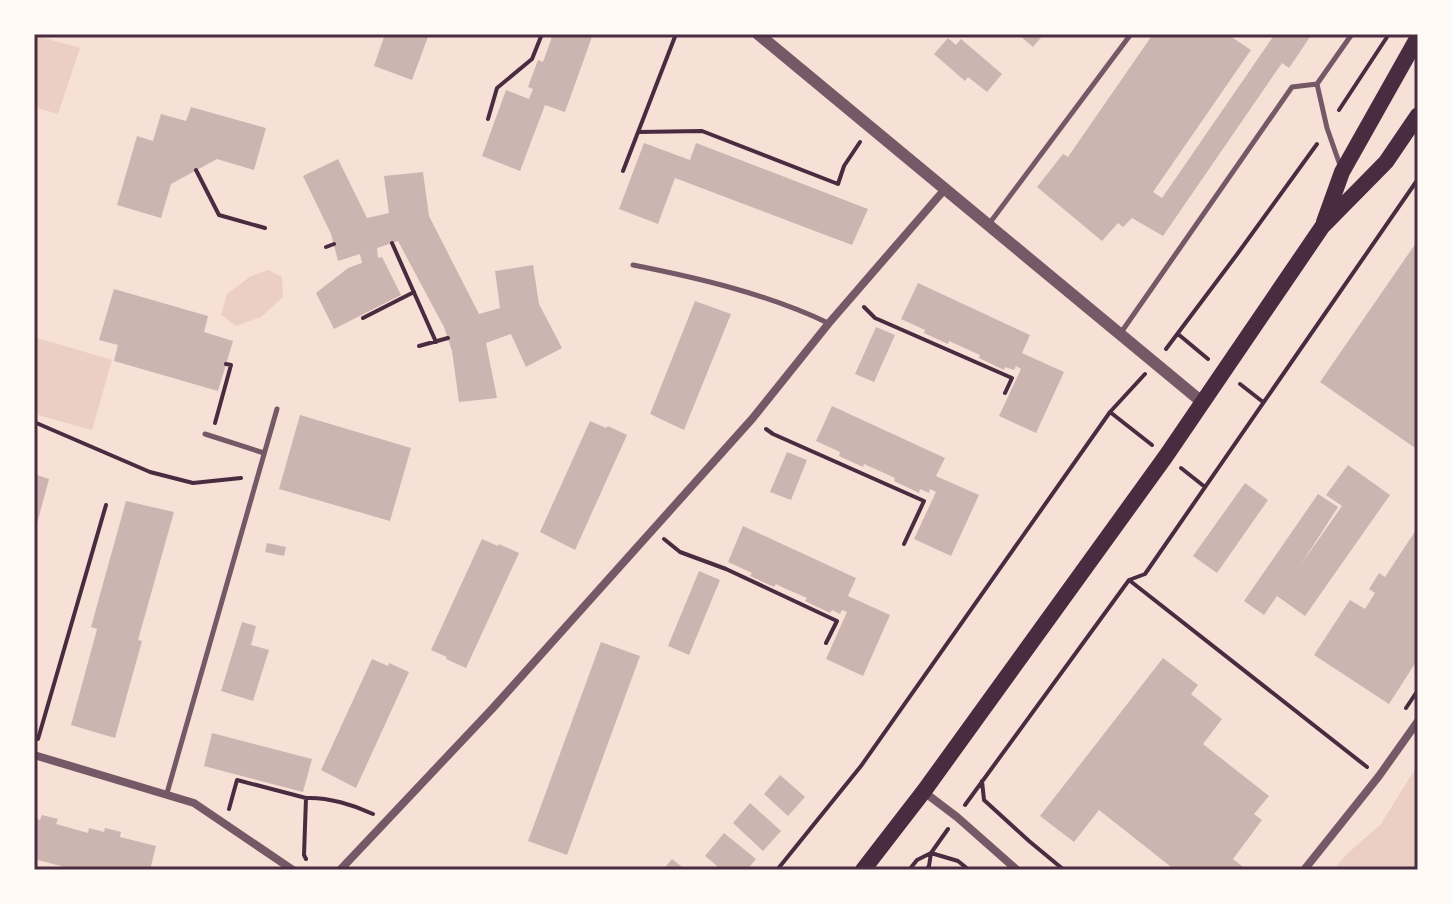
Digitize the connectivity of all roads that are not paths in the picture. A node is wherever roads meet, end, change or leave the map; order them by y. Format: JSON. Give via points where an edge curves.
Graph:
{"nodes":[{"id":1,"x":758,"y":34,"type":"edge"},
{"id":2,"x":1131,"y":34,"type":"edge"},
{"id":3,"x":1352,"y":34,"type":"edge"},
{"id":4,"x":1418,"y":37,"type":"edge"},
{"id":5,"x":1317,"y":84,"type":"junction"},
{"id":6,"x":1418,"y":115,"type":"edge"},
{"id":7,"x":1342,"y":172,"type":"junction"},
{"id":8,"x":945,"y":189,"type":"junction"},
{"id":9,"x":988,"y":225,"type":"junction"},
{"id":10,"x":1322,"y":227,"type":"junction"},
{"id":11,"x":633,"y":265,"type":"dead end"},
{"id":12,"x":829,"y":323,"type":"junction"},
{"id":13,"x":1120,"y":334,"type":"junction"},
{"id":14,"x":1202,"y":402,"type":"junction"},
{"id":15,"x":277,"y":409,"type":"dead end"},
{"id":16,"x":208,"y":435,"type":"road end"},
{"id":17,"x":264,"y":453,"type":"junction"},
{"id":18,"x":1418,"y":721,"type":"edge"},
{"id":19,"x":34,"y":755,"type":"edge"},
{"id":20,"x":924,"y":791,"type":"junction"},
{"id":21,"x":167,"y":793,"type":"junction"},
{"id":22,"x":293,"y":870,"type":"edge"},
{"id":23,"x":340,"y":870,"type":"edge"},
{"id":24,"x":863,"y":870,"type":"edge"},
{"id":25,"x":1017,"y":870,"type":"edge"},
{"id":26,"x":1304,"y":870,"type":"edge"}],
"edges":[{"from":1,"to":8,"type":"street"},
{"from":2,"to":9,"type":"lane"},
{"from":3,"to":5,"type":"lane"},
{"from":4,"to":7,"type":"main road"},
{"from":5,"to":7,"type":"lane"},
{"from":5,"to":13,"type":"lane","via":[[1292,87]]},
{"from":6,"to":10,"type":"main road","via":[[1386,162]]},
{"from":7,"to":10,"type":"main road"},
{"from":8,"to":9,"type":"street"},
{"from":8,"to":12,"type":"street"},
{"from":9,"to":13,"type":"street"},
{"from":10,"to":14,"type":"main road"},
{"from":11,"to":12,"type":"lane","via":[[795,307]]},
{"from":12,"to":23,"type":"street","via":[[752,419]]},
{"from":13,"to":14,"type":"street"},
{"from":14,"to":20,"type":"main road"},
{"from":15,"to":17,"type":"lane"},
{"from":16,"to":17,"type":"lane"},
{"from":17,"to":21,"type":"lane"},
{"from":18,"to":26,"type":"street"},
{"from":19,"to":21,"type":"street"},
{"from":20,"to":24,"type":"main road"},
{"from":20,"to":25,"type":"street"},
{"from":21,"to":22,"type":"street","via":[[194,803]]}]}
